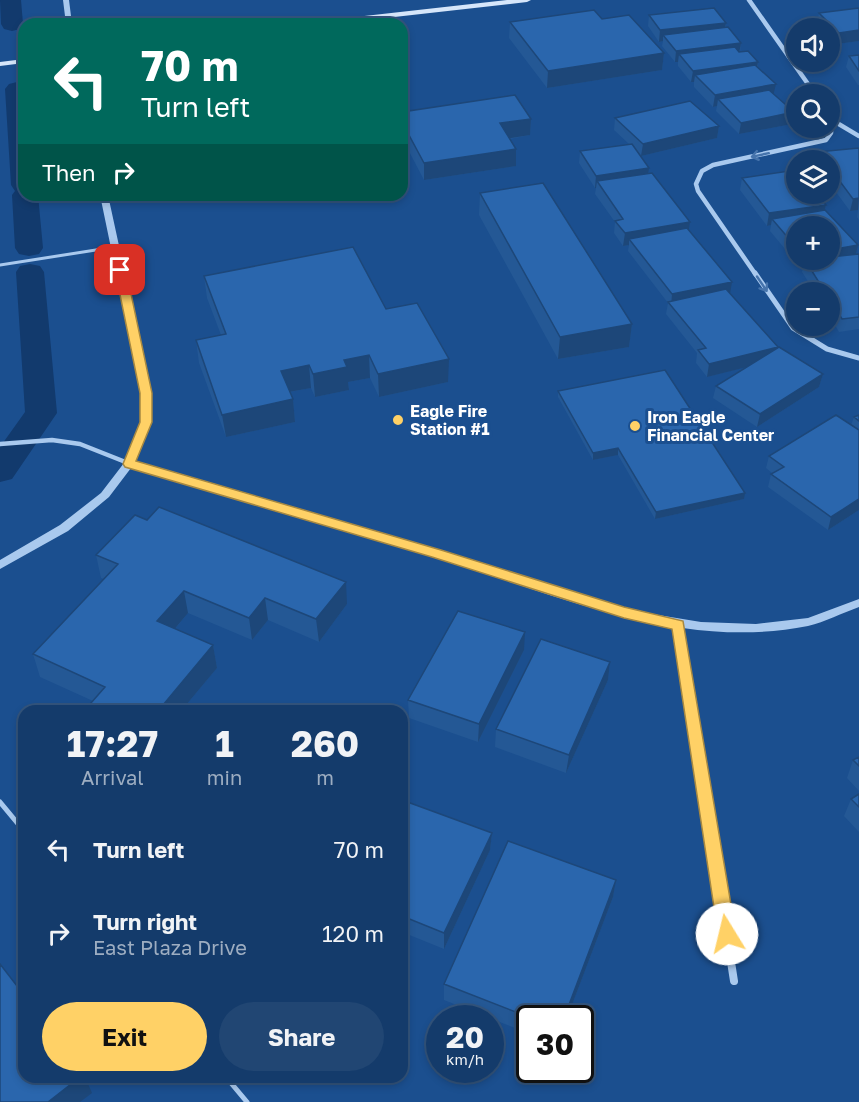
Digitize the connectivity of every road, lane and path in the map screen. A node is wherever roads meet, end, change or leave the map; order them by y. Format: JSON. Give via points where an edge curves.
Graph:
{"nodes":[{"id":1,"x":66,"y":0,"type":"edge"},
{"id":2,"x":527,"y":0,"type":"edge"},
{"id":3,"x":749,"y":0,"type":"edge"},
{"id":4,"x":68,"y":18,"type":"edge"},
{"id":5,"x":365,"y":18,"type":"edge"},
{"id":6,"x":18,"y":62,"type":"edge"},
{"id":7,"x":0,"y":64,"type":"edge"},
{"id":8,"x":808,"y":84,"type":"edge"},
{"id":9,"x":840,"y":124,"type":"edge"},
{"id":10,"x":859,"y":136,"type":"edge"},
{"id":11,"x":827,"y":138,"type":"edge"},
{"id":12,"x":105,"y":201,"type":"edge"},
{"id":13,"x":115,"y":247,"type":"junction"},
{"id":14,"x":0,"y":265,"type":"edge"},
{"id":15,"x":859,"y":358,"type":"edge"},
{"id":16,"x":0,"y":444,"type":"edge"},
{"id":17,"x":129,"y":464,"type":"junction"},
{"id":18,"x":0,"y":565,"type":"edge"},
{"id":19,"x":859,"y":603,"type":"edge"},
{"id":20,"x":678,"y":625,"type":"junction"},
{"id":21,"x":0,"y":802,"type":"edge"},
{"id":22,"x":18,"y":824,"type":"edge"},
{"id":23,"x":734,"y":981,"type":"dead end"},
{"id":24,"x":231,"y":1083,"type":"edge"},
{"id":25,"x":247,"y":1102,"type":"edge"}],
"edges":[{"from":1,"to":4,"type":"street"},
{"from":2,"to":5,"type":"main road"},
{"from":3,"to":8,"type":"street"},
{"from":6,"to":7,"type":"main road"},
{"from":9,"to":10,"type":"street"},
{"from":11,"to":15,"type":"street","one_way":true,"via":[[713,165],[702,171],[696,184],[793,328],[827,349]]},
{"from":12,"to":13,"type":"street"},
{"from":13,"to":14,"type":"lane"},
{"from":13,"to":17,"type":"street","via":[[146,393],[146,422]]},
{"from":16,"to":17,"type":"lane","via":[[52,440],[80,444]]},
{"from":17,"to":18,"type":"street","via":[[105,495],[64,528]]},
{"from":17,"to":20,"type":"street"},
{"from":19,"to":20,"type":"street","via":[[794,624],[738,629]]},
{"from":20,"to":23,"type":"street"},
{"from":21,"to":22,"type":"lane"},
{"from":24,"to":25,"type":"lane"}]}
